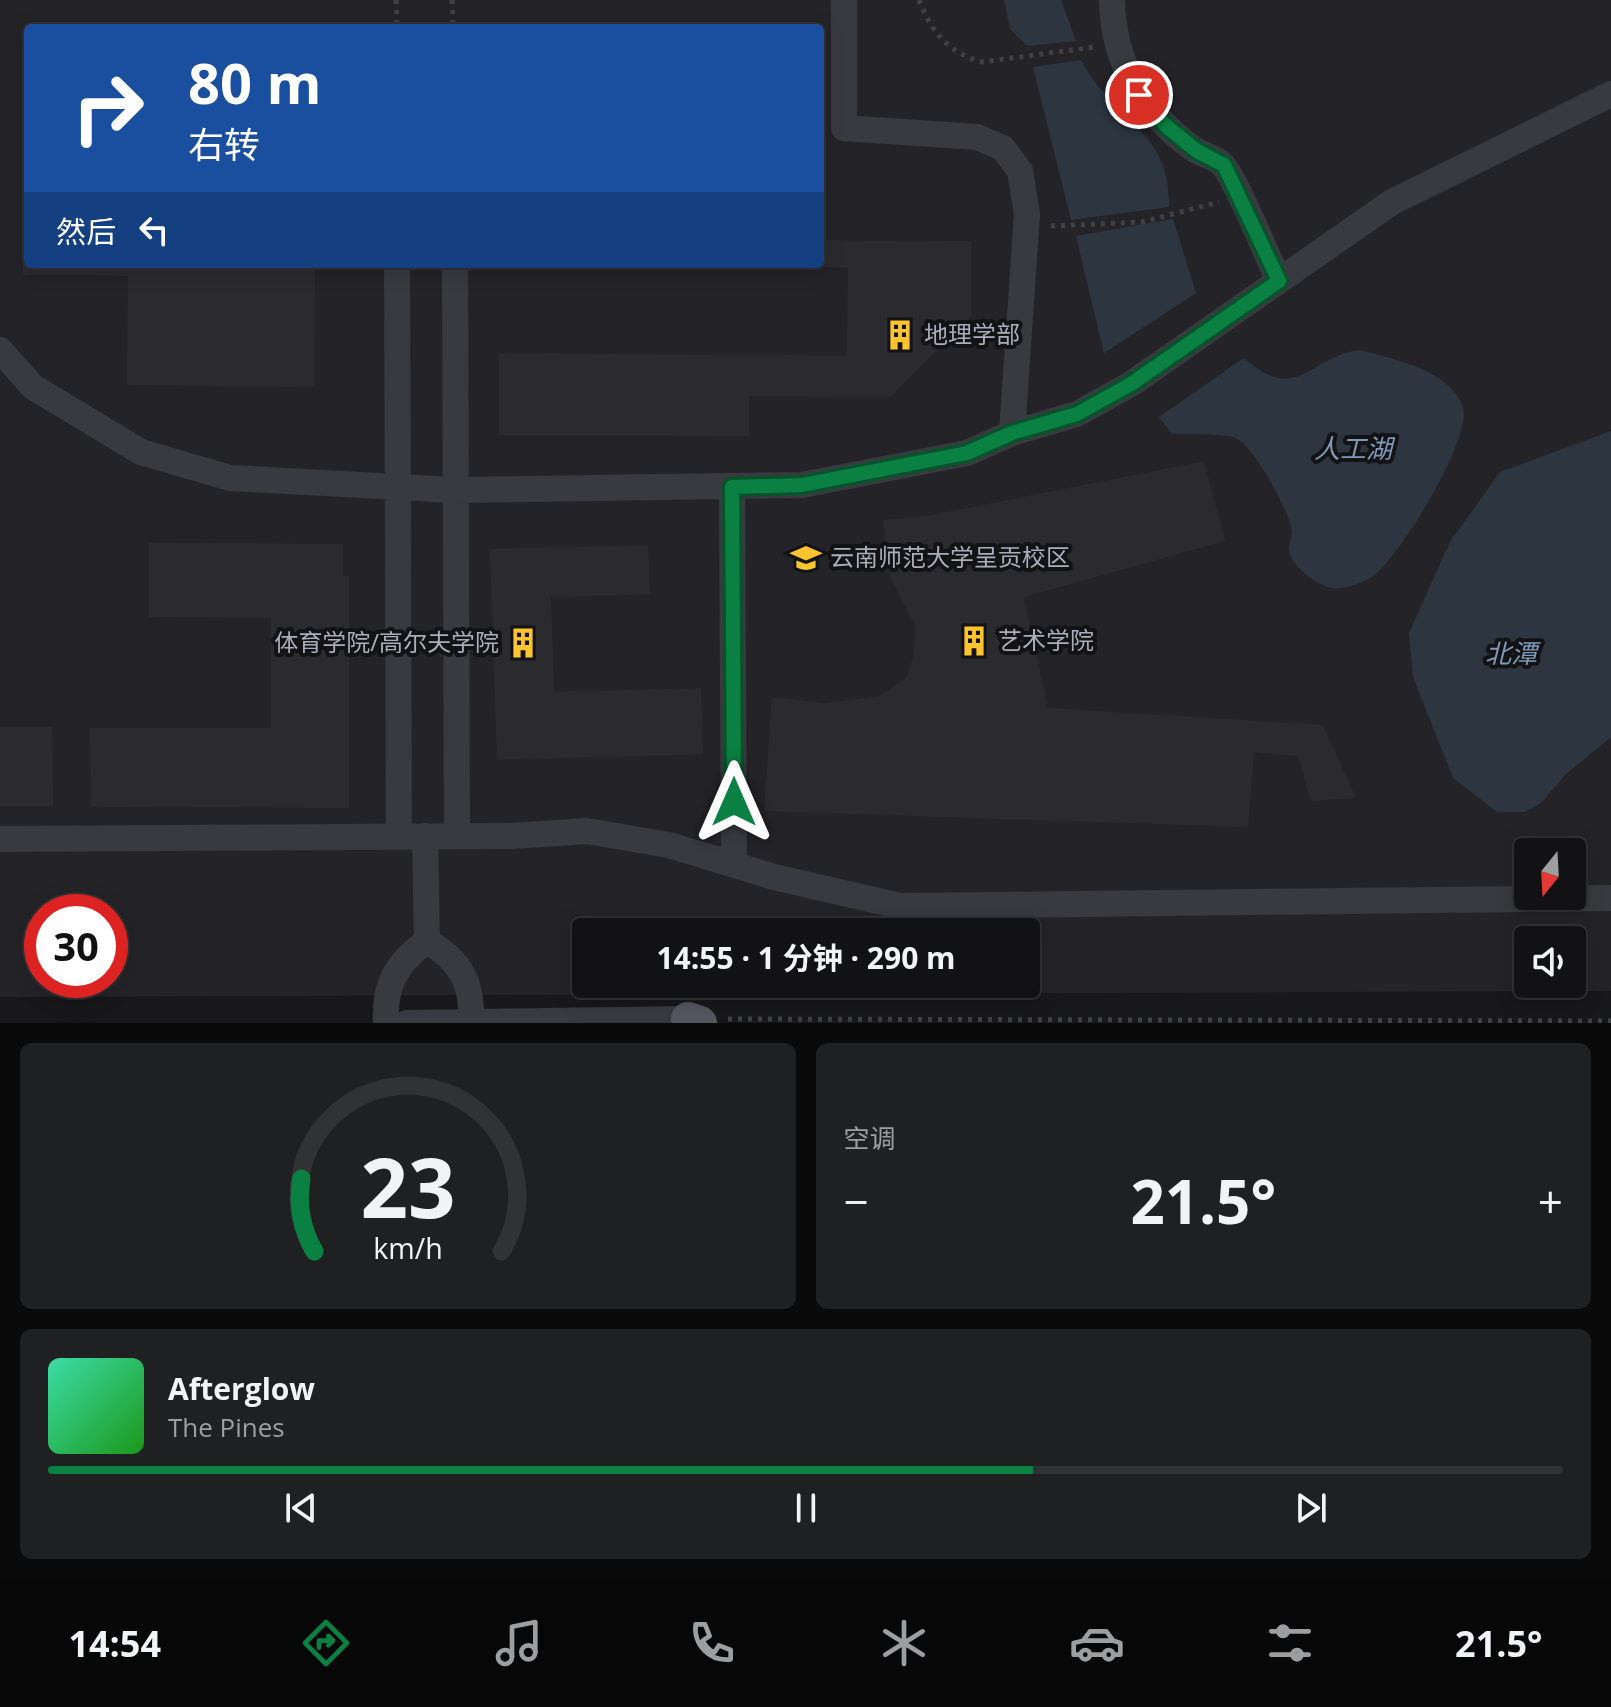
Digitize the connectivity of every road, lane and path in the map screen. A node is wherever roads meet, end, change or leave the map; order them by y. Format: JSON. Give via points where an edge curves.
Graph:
{"nodes":[{"id":1,"x":396,"y":0,"type":"edge"},
{"id":2,"x":452,"y":0,"type":"edge"},
{"id":3,"x":844,"y":0,"type":"edge"},
{"id":4,"x":919,"y":0,"type":"edge"},
{"id":5,"x":1112,"y":0,"type":"edge"},
{"id":6,"x":397,"y":24,"type":"edge"},
{"id":7,"x":453,"y":24,"type":"edge"},
{"id":8,"x":1116,"y":44,"type":"junction"},
{"id":9,"x":1611,"y":94,"type":"edge"},
{"id":10,"x":1239,"y":197,"type":"junction"},
{"id":11,"x":1026,"y":225,"type":"junction"},
{"id":12,"x":397,"y":268,"type":"edge"},
{"id":13,"x":455,"y":268,"type":"edge"},
{"id":14,"x":1279,"y":281,"type":"junction"},
{"id":15,"x":5,"y":365,"type":"edge"},
{"id":16,"x":1012,"y":433,"type":"junction"},
{"id":17,"x":732,"y":487,"type":"junction"},
{"id":18,"x":398,"y":488,"type":"junction"},
{"id":19,"x":455,"y":490,"type":"junction"},
{"id":20,"x":457,"y":835,"type":"junction"},
{"id":21,"x":412,"y":836,"type":"junction"},
{"id":22,"x":0,"y":839,"type":"edge"},
{"id":23,"x":734,"y":865,"type":"junction"},
{"id":24,"x":1611,"y":898,"type":"edge"},
{"id":25,"x":427,"y":941,"type":"junction"},
{"id":26,"x":694,"y":1021,"type":"edge"},
{"id":27,"x":1611,"y":1021,"type":"edge"},
{"id":28,"x":471,"y":1022,"type":"edge"},
{"id":29,"x":386,"y":1023,"type":"edge"},
{"id":30,"x":407,"y":1023,"type":"edge"}],
"edges":[{"from":1,"to":6,"type":"path"},
{"from":2,"to":7,"type":"path"},
{"from":3,"to":11,"type":"street","via":[[844,128],[977,137],[1003,148],[1020,171]]},
{"from":4,"to":8,"type":"path","via":[[945,44],[982,62]]},
{"from":5,"to":8,"type":"street"},
{"from":8,"to":10,"type":"street","via":[[1139,95],[1166,126],[1224,165]]},
{"from":9,"to":14,"type":"street","via":[[1392,202]]},
{"from":10,"to":11,"type":"path","via":[[1142,222]]},
{"from":10,"to":14,"type":"street"},
{"from":11,"to":16,"type":"street"},
{"from":12,"to":18,"type":"street"},
{"from":13,"to":19,"type":"street"},
{"from":14,"to":16,"type":"street","via":[[1118,391],[1077,414]]},
{"from":15,"to":18,"type":"street","via":[[141,452],[230,478]]},
{"from":16,"to":17,"type":"street","via":[[967,453],[817,482]]},
{"from":17,"to":19,"type":"street"},
{"from":17,"to":23,"type":"street"},
{"from":18,"to":19,"type":"street"},
{"from":18,"to":21,"type":"street"},
{"from":19,"to":20,"type":"street"},
{"from":20,"to":21,"type":"street"},
{"from":20,"to":23,"type":"street","via":[[587,831],[669,845]]},
{"from":21,"to":22,"type":"street"},
{"from":21,"to":25,"type":"street"},
{"from":23,"to":24,"type":"street","via":[[900,906]]},
{"from":25,"to":28,"type":"street","via":[[449,954],[465,973],[473,997]]},
{"from":25,"to":29,"type":"street","via":[[392,975],[385,998]]},
{"from":26,"to":27,"type":"path"},
{"from":26,"to":28,"type":"street"},
{"from":28,"to":30,"type":"street"}]}
